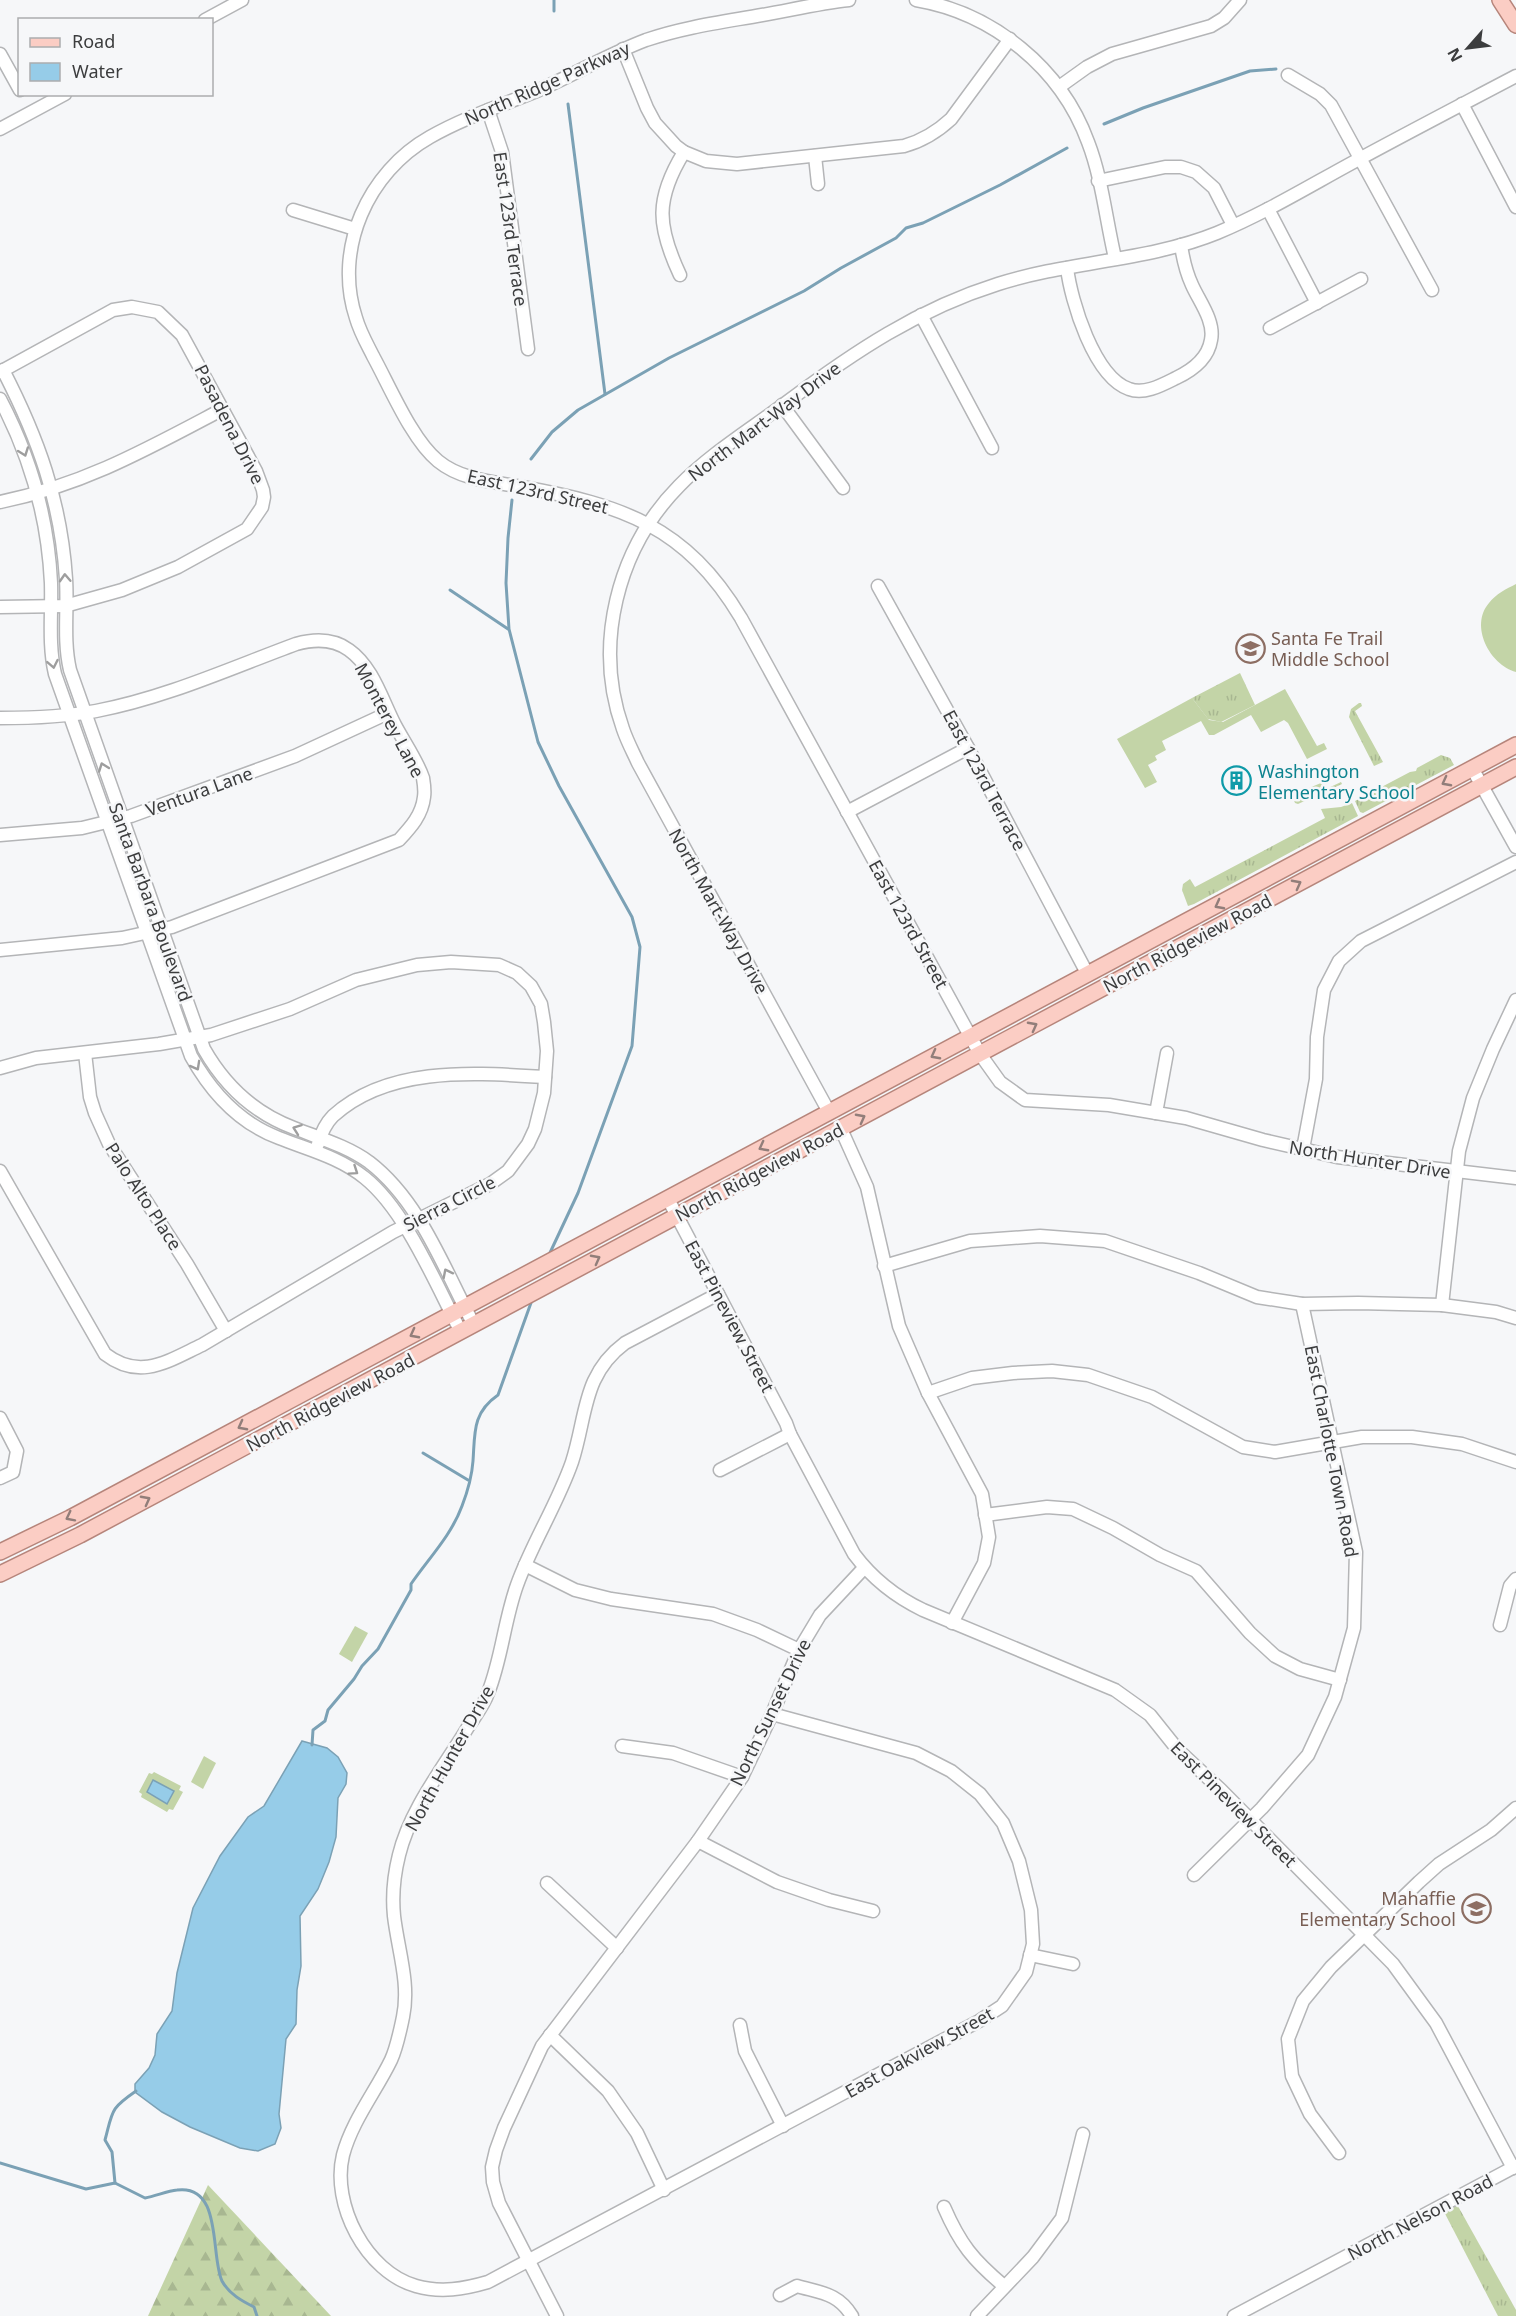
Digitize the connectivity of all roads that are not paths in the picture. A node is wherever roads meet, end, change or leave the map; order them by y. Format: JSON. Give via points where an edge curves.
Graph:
{"nodes":[{"id":1,"x":242,"y":0,"type":"edge"},
{"id":2,"x":849,"y":0,"type":"edge"},
{"id":3,"x":916,"y":0,"type":"edge"},
{"id":4,"x":1240,"y":0,"type":"edge"},
{"id":5,"x":1500,"y":0,"type":"edge"},
{"id":6,"x":1510,"y":0,"type":"edge"},
{"id":7,"x":946,"y":3,"type":"edge"},
{"id":8,"x":1516,"y":12,"type":"edge"},
{"id":9,"x":209,"y":18,"type":"edge"},
{"id":10,"x":1516,"y":25,"type":"edge"},
{"id":11,"x":1010,"y":39,"type":"junction"},
{"id":12,"x":623,"y":49,"type":"junction"},
{"id":13,"x":0,"y":54,"type":"edge"},
{"id":14,"x":1288,"y":75,"type":"dead end"},
{"id":15,"x":1516,"y":76,"type":"edge"},
{"id":16,"x":18,"y":86,"type":"edge"},
{"id":17,"x":1059,"y":87,"type":"junction"},
{"id":18,"x":23,"y":96,"type":"edge"},
{"id":19,"x":61,"y":96,"type":"edge"},
{"id":20,"x":1462,"y":104,"type":"junction"},
{"id":21,"x":488,"y":110,"type":"junction"},
{"id":22,"x":32,"y":112,"type":"junction"},
{"id":23,"x":0,"y":129,"type":"edge"},
{"id":24,"x":684,"y":152,"type":"junction"},
{"id":25,"x":815,"y":156,"type":"junction"},
{"id":26,"x":1361,"y":158,"type":"junction"},
{"id":27,"x":1098,"y":181,"type":"junction"},
{"id":28,"x":818,"y":184,"type":"dead end"},
{"id":29,"x":1516,"y":207,"type":"edge"},
{"id":30,"x":1268,"y":209,"type":"junction"},
{"id":31,"x":293,"y":210,"type":"dead end"},
{"id":32,"x":1233,"y":225,"type":"junction"},
{"id":33,"x":355,"y":229,"type":"junction"},
{"id":34,"x":1181,"y":245,"type":"junction"},
{"id":35,"x":1114,"y":258,"type":"junction"},
{"id":36,"x":1067,"y":268,"type":"junction"},
{"id":37,"x":680,"y":275,"type":"dead end"},
{"id":38,"x":1361,"y":279,"type":"dead end"},
{"id":39,"x":1432,"y":290,"type":"dead end"},
{"id":40,"x":1317,"y":303,"type":"junction"},
{"id":41,"x":921,"y":315,"type":"junction"},
{"id":42,"x":1270,"y":328,"type":"dead end"},
{"id":43,"x":528,"y":349,"type":"dead end"},
{"id":44,"x":2,"y":371,"type":"edge"},
{"id":45,"x":0,"y":399,"type":"edge"},
{"id":46,"x":782,"y":405,"type":"junction"},
{"id":47,"x":223,"y":409,"type":"junction"},
{"id":48,"x":992,"y":448,"type":"dead end"},
{"id":49,"x":52,"y":488,"type":"junction"},
{"id":50,"x":843,"y":488,"type":"dead end"},
{"id":51,"x":37,"y":492,"type":"junction"},
{"id":52,"x":0,"y":502,"type":"edge"},
{"id":53,"x":649,"y":524,"type":"junction"},
{"id":54,"x":878,"y":586,"type":"dead end"},
{"id":55,"x":65,"y":606,"type":"junction"},
{"id":56,"x":0,"y":607,"type":"edge"},
{"id":57,"x":51,"y":607,"type":"junction"},
{"id":58,"x":84,"y":713,"type":"junction"},
{"id":59,"x":388,"y":713,"type":"junction"},
{"id":60,"x":69,"y":715,"type":"junction"},
{"id":61,"x":0,"y":718,"type":"edge"},
{"id":62,"x":1516,"y":745,"type":"edge"},
{"id":63,"x":968,"y":748,"type":"junction"},
{"id":64,"x":1516,"y":767,"type":"edge"},
{"id":65,"x":1472,"y":768,"type":"junction"},
{"id":66,"x":1481,"y":785,"type":"junction"},
{"id":67,"x":847,"y":812,"type":"junction"},
{"id":68,"x":121,"y":819,"type":"junction"},
{"id":69,"x":106,"y":822,"type":"junction"},
{"id":70,"x":0,"y":835,"type":"edge"},
{"id":71,"x":1516,"y":847,"type":"edge"},
{"id":72,"x":1516,"y":862,"type":"edge"},
{"id":73,"x":161,"y":930,"type":"junction"},
{"id":74,"x":147,"y":933,"type":"junction"},
{"id":75,"x":0,"y":950,"type":"edge"},
{"id":76,"x":1088,"y":975,"type":"junction"},
{"id":77,"x":1516,"y":1000,"type":"edge"},
{"id":78,"x":970,"y":1037,"type":"junction"},
{"id":79,"x":199,"y":1038,"type":"junction"},
{"id":80,"x":184,"y":1040,"type":"junction"},
{"id":81,"x":84,"y":1053,"type":"junction"},
{"id":82,"x":1167,"y":1053,"type":"dead end"},
{"id":83,"x":980,"y":1054,"type":"junction"},
{"id":84,"x":0,"y":1068,"type":"edge"},
{"id":85,"x":545,"y":1077,"type":"junction"},
{"id":86,"x":829,"y":1112,"type":"junction"},
{"id":87,"x":1156,"y":1113,"type":"junction"},
{"id":88,"x":841,"y":1129,"type":"junction"},
{"id":89,"x":320,"y":1137,"type":"junction"},
{"id":90,"x":1303,"y":1149,"type":"junction"},
{"id":91,"x":315,"y":1150,"type":"junction"},
{"id":92,"x":0,"y":1171,"type":"edge"},
{"id":93,"x":1457,"y":1173,"type":"junction"},
{"id":94,"x":1516,"y":1178,"type":"edge"},
{"id":95,"x":668,"y":1199,"type":"junction"},
{"id":96,"x":677,"y":1216,"type":"junction"},
{"id":97,"x":418,"y":1220,"type":"junction"},
{"id":98,"x":405,"y":1226,"type":"junction"},
{"id":99,"x":884,"y":1266,"type":"junction"},
{"id":100,"x":717,"y":1294,"type":"junction"},
{"id":101,"x":1302,"y":1304,"type":"junction"},
{"id":102,"x":1442,"y":1305,"type":"junction"},
{"id":103,"x":458,"y":1311,"type":"junction"},
{"id":104,"x":1516,"y":1318,"type":"edge"},
{"id":105,"x":467,"y":1329,"type":"junction"},
{"id":106,"x":226,"y":1331,"type":"junction"},
{"id":107,"x":928,"y":1393,"type":"junction"},
{"id":108,"x":0,"y":1418,"type":"edge"},
{"id":109,"x":790,"y":1434,"type":"junction"},
{"id":110,"x":1333,"y":1443,"type":"junction"},
{"id":111,"x":1516,"y":1462,"type":"edge"},
{"id":112,"x":720,"y":1470,"type":"dead end"},
{"id":113,"x":0,"y":1479,"type":"edge"},
{"id":114,"x":985,"y":1515,"type":"junction"},
{"id":115,"x":0,"y":1552,"type":"edge"},
{"id":116,"x":525,"y":1565,"type":"junction"},
{"id":117,"x":864,"y":1568,"type":"junction"},
{"id":118,"x":0,"y":1574,"type":"edge"},
{"id":119,"x":1516,"y":1579,"type":"edge"},
{"id":120,"x":952,"y":1623,"type":"junction"},
{"id":121,"x":1500,"y":1625,"type":"dead end"},
{"id":122,"x":799,"y":1650,"type":"junction"},
{"id":123,"x":1340,"y":1680,"type":"junction"},
{"id":124,"x":772,"y":1714,"type":"junction"},
{"id":125,"x":622,"y":1746,"type":"dead end"},
{"id":126,"x":742,"y":1777,"type":"junction"},
{"id":127,"x":1516,"y":1808,"type":"edge"},
{"id":128,"x":1250,"y":1820,"type":"junction"},
{"id":129,"x":698,"y":1841,"type":"junction"},
{"id":130,"x":1194,"y":1875,"type":"dead end"},
{"id":131,"x":547,"y":1883,"type":"dead end"},
{"id":132,"x":873,"y":1911,"type":"dead end"},
{"id":133,"x":1365,"y":1936,"type":"junction"},
{"id":134,"x":617,"y":1948,"type":"junction"},
{"id":135,"x":1030,"y":1955,"type":"junction"},
{"id":136,"x":1073,"y":1964,"type":"dead end"},
{"id":137,"x":740,"y":2025,"type":"dead end"},
{"id":138,"x":550,"y":2035,"type":"junction"},
{"id":139,"x":783,"y":2126,"type":"junction"},
{"id":140,"x":1083,"y":2134,"type":"dead end"},
{"id":141,"x":1339,"y":2153,"type":"dead end"},
{"id":142,"x":1515,"y":2167,"type":"edge"},
{"id":143,"x":664,"y":2190,"type":"junction"},
{"id":144,"x":945,"y":2207,"type":"dead end"},
{"id":145,"x":528,"y":2261,"type":"junction"},
{"id":146,"x":1004,"y":2286,"type":"junction"},
{"id":147,"x":780,"y":2295,"type":"dead end"},
{"id":148,"x":557,"y":2316,"type":"edge"},
{"id":149,"x":852,"y":2316,"type":"edge"},
{"id":150,"x":977,"y":2316,"type":"edge"},
{"id":151,"x":1234,"y":2316,"type":"edge"}],
"edges":[{"from":1,"to":9,"type":"street"},
{"from":2,"to":12,"type":"street","name":"North Ridge Parkway","via":[[688,28]]},
{"from":3,"to":7,"type":"street"},
{"from":4,"to":17,"type":"street","via":[[1211,26],[1112,54]]},
{"from":5,"to":10,"type":"main road"},
{"from":6,"to":8,"type":"main road"},
{"from":7,"to":11,"type":"street"},
{"from":11,"to":17,"type":"street"},
{"from":11,"to":25,"type":"street","via":[[951,119],[927,138],[904,147]]},
{"from":12,"to":21,"type":"street","name":"North Ridge Parkway"},
{"from":12,"to":24,"type":"street","via":[[655,123]]},
{"from":13,"to":16,"type":"street"},
{"from":14,"to":26,"type":"street","via":[[1320,93],[1331,105]]},
{"from":15,"to":20,"type":"street","name":"North Mart-Way Drive"},
{"from":17,"to":27,"type":"street","via":[[1081,123]]},
{"from":18,"to":22,"type":"street"},
{"from":19,"to":22,"type":"street"},
{"from":20,"to":26,"type":"street","name":"North Mart-Way Drive"},
{"from":20,"to":29,"type":"street"},
{"from":21,"to":33,"type":"street","name":"North Ridge Parkway","via":[[429,137],[395,162],[370,194]]},
{"from":21,"to":43,"type":"street","name":"East 123rd Terrace","via":[[502,152]]},
{"from":22,"to":23,"type":"street"},
{"from":24,"to":25,"type":"street","via":[[724,164]]},
{"from":24,"to":37,"type":"street","via":[[666,186],[661,216],[668,249]]},
{"from":25,"to":28,"type":"street"},
{"from":26,"to":30,"type":"street","name":"North Mart-Way Drive"},
{"from":26,"to":39,"type":"street"},
{"from":27,"to":32,"type":"street","via":[[1181,167],[1196,172],[1214,188]]},
{"from":27,"to":35,"type":"street"},
{"from":30,"to":32,"type":"street","name":"North Mart-Way Drive"},
{"from":30,"to":40,"type":"street"},
{"from":31,"to":33,"type":"street"},
{"from":32,"to":34,"type":"street","name":"North Mart-Way Drive"},
{"from":33,"to":53,"type":"street","name":"East 123rd Street","via":[[349,273],[355,316],[427,451],[451,470],[466,476],[586,499]]},
{"from":34,"to":35,"type":"street","name":"North Mart-Way Drive"},
{"from":34,"to":36,"type":"street","via":[[1184,265],[1211,326],[1212,338],[1198,365],[1146,391],[1130,390],[1115,382],[1102,366],[1074,305]]},
{"from":35,"to":36,"type":"street","name":"North Mart-Way Drive"},
{"from":36,"to":41,"type":"street","name":"North Mart-Way Drive","via":[[998,284]]},
{"from":38,"to":40,"type":"street"},
{"from":40,"to":42,"type":"street"},
{"from":41,"to":46,"type":"street","name":"North Mart-Way Drive","via":[[873,341]]},
{"from":41,"to":48,"type":"street"},
{"from":44,"to":47,"type":"street","name":"Pasadena Drive","via":[[113,310],[146,308],[158,312],[182,335]]},
{"from":44,"to":49,"type":"street","name":"Santa Barbara Boulevard","via":[[36,438]]},
{"from":45,"to":51,"type":"street","name":"Santa Barbara Boulevard","one_way":true,"via":[[22,445]]},
{"from":46,"to":50,"type":"street"},
{"from":46,"to":53,"type":"street","name":"North Mart-Way Drive","via":[[692,473]]},
{"from":47,"to":49,"type":"street","via":[[106,470]]},
{"from":47,"to":55,"type":"street","name":"Pasadena Drive","via":[[263,489],[262,507],[253,522],[178,567],[112,594]]},
{"from":49,"to":51,"type":"street"},
{"from":55,"to":49,"type":"street","name":"Santa Barbara Boulevard","one_way":true,"via":[[64,559]]},
{"from":51,"to":52,"type":"street"},
{"from":51,"to":57,"type":"street","name":"Santa Barbara Boulevard","via":[[49,562]]},
{"from":53,"to":67,"type":"street","name":"East 123rd Street","via":[[687,551],[724,591]]},
{"from":53,"to":86,"type":"street","name":"North Mart-Way Drive","via":[[631,554],[613,614],[613,689],[623,728],[638,763]]},
{"from":54,"to":63,"type":"street","name":"East 123rd Terrace"},
{"from":55,"to":57,"type":"street","name":"Pasadena Drive"},
{"from":55,"to":58,"type":"street","name":"Santa Barbara Boulevard","via":[[67,656]]},
{"from":56,"to":57,"type":"street","name":"Pasadena Drive"},
{"from":57,"to":60,"type":"street","name":"Santa Barbara Boulevard","one_way":true,"via":[[52,660]]},
{"from":58,"to":59,"type":"street","name":"Monterey Lane","via":[[158,695],[308,641],[325,641],[347,648],[361,661]]},
{"from":58,"to":60,"type":"street","name":"Monterey Lane"},
{"from":68,"to":58,"type":"street","name":"Santa Barbara Boulevard","one_way":true},
{"from":59,"to":68,"type":"street","name":"Ventura Lane","via":[[295,756]]},
{"from":59,"to":73,"type":"street","name":"Monterey Lane","via":[[418,767],[424,788],[420,814],[399,840]]},
{"from":60,"to":61,"type":"street","name":"Monterey Lane"},
{"from":60,"to":69,"type":"street","name":"Santa Barbara Boulevard"},
{"from":62,"to":65,"type":"main road","name":"North Ridgeview Road"},
{"from":63,"to":67,"type":"street"},
{"from":63,"to":76,"type":"street","name":"East 123rd Terrace"},
{"from":64,"to":66,"type":"main road","name":"North Ridgeview Road"},
{"from":65,"to":66,"type":"street"},
{"from":65,"to":76,"type":"main road","name":"North Ridgeview Road","one_way":true},
{"from":66,"to":71,"type":"street"},
{"from":83,"to":66,"type":"main road","name":"North Ridgeview Road","one_way":true},
{"from":67,"to":78,"type":"street","name":"East 123rd Street"},
{"from":68,"to":69,"type":"street","name":"Ventura Lane"},
{"from":68,"to":73,"type":"street","name":"Santa Barbara Boulevard"},
{"from":69,"to":70,"type":"street","name":"Ventura Lane","via":[[82,828]]},
{"from":69,"to":74,"type":"street","name":"Santa Barbara Boulevard"},
{"from":72,"to":90,"type":"street","via":[[1361,941],[1339,961],[1324,990],[1316,1079]]},
{"from":73,"to":74,"type":"street","name":"Monterey Lane"},
{"from":73,"to":79,"type":"street","name":"Santa Barbara Boulevard"},
{"from":74,"to":75,"type":"street","name":"Monterey Lane"},
{"from":74,"to":80,"type":"street","name":"Santa Barbara Boulevard"},
{"from":76,"to":78,"type":"main road","name":"North Ridgeview Road"},
{"from":77,"to":93,"type":"street","via":[[1473,1098]]},
{"from":78,"to":83,"type":"street","name":"North Hunter Drive"},
{"from":78,"to":86,"type":"main road","name":"North Ridgeview Road","one_way":true},
{"from":79,"to":80,"type":"street","name":"Sierra Circle"},
{"from":79,"to":85,"type":"street","name":"Sierra Circle","via":[[252,1023],[389,970],[439,963],[499,965],[525,979],[541,1004],[547,1051]]},
{"from":89,"to":79,"type":"street","name":"Santa Barbara Boulevard","one_way":true,"via":[[273,1120],[245,1100],[214,1066]]},
{"from":80,"to":81,"type":"street","name":"Sierra Circle"},
{"from":80,"to":91,"type":"street","name":"Santa Barbara Boulevard","one_way":true,"via":[[201,1074],[234,1112],[276,1137]]},
{"from":81,"to":84,"type":"street","name":"Sierra Circle","via":[[36,1058]]},
{"from":81,"to":106,"type":"street","name":"Palo Alto Place","via":[[90,1097],[109,1144],[188,1264]]},
{"from":82,"to":87,"type":"street"},
{"from":83,"to":87,"type":"street","name":"North Hunter Drive","via":[[1000,1082],[1025,1100],[1109,1105]]},
{"from":88,"to":83,"type":"main road","name":"North Ridgeview Road","one_way":true},
{"from":85,"to":89,"type":"street","via":[[464,1074],[410,1080],[379,1089],[348,1106],[332,1117]]},
{"from":85,"to":97,"type":"street","name":"Sierra Circle","via":[[534,1129],[508,1171]]},
{"from":86,"to":95,"type":"main road","name":"North Ridgeview Road","one_way":true},
{"from":87,"to":90,"type":"street","name":"North Hunter Drive"},
{"from":88,"to":96,"type":"main road","name":"North Ridgeview Road"},
{"from":88,"to":99,"type":"street","via":[[867,1187]]},
{"from":89,"to":91,"type":"street"},
{"from":89,"to":97,"type":"street","name":"Santa Barbara Boulevard","via":[[353,1152],[378,1170],[399,1191]]},
{"from":90,"to":93,"type":"street","name":"North Hunter Drive"},
{"from":91,"to":98,"type":"street","name":"Santa Barbara Boulevard","one_way":true,"via":[[367,1180]]},
{"from":92,"to":106,"type":"street","name":"Sierra Circle","via":[[98,1344],[117,1364],[138,1369],[157,1365]]},
{"from":93,"to":94,"type":"street","name":"North Hunter Drive"},
{"from":93,"to":102,"type":"street"},
{"from":95,"to":96,"type":"street","name":"East Pineview Street"},
{"from":95,"to":103,"type":"main road","name":"North Ridgeview Road"},
{"from":96,"to":100,"type":"street","name":"East Pineview Street"},
{"from":105,"to":96,"type":"main road","name":"North Ridgeview Road","one_way":true},
{"from":97,"to":98,"type":"street","name":"Sierra Circle"},
{"from":103,"to":97,"type":"street","name":"Santa Barbara Boulevard","one_way":true},
{"from":98,"to":103,"type":"street","name":"Santa Barbara Boulevard"},
{"from":98,"to":106,"type":"street","name":"Sierra Circle"},
{"from":99,"to":101,"type":"street","via":[[970,1241],[1040,1236],[1105,1241],[1257,1297]]},
{"from":99,"to":107,"type":"street","via":[[899,1326]]},
{"from":100,"to":109,"type":"street","name":"East Pineview Street"},
{"from":100,"to":116,"type":"street","name":"North Hunter Drive","via":[[630,1340],[615,1350],[599,1370],[586,1401],[568,1473]]},
{"from":101,"to":102,"type":"street"},
{"from":101,"to":110,"type":"street","name":"East Charlotte Town Road"},
{"from":102,"to":104,"type":"street"},
{"from":103,"to":105,"type":"street","name":"Santa Barbara Boulevard"},
{"from":103,"to":115,"type":"main road","name":"North Ridgeview Road","one_way":true},
{"from":118,"to":105,"type":"main road","name":"North Ridgeview Road","one_way":true},
{"from":107,"to":110,"type":"street","via":[[972,1378],[1013,1373],[1052,1371],[1088,1375],[1152,1397],[1243,1447],[1275,1452]]},
{"from":107,"to":114,"type":"street","via":[[982,1494]]},
{"from":108,"to":113,"type":"street","via":[[17,1451],[13,1472]]},
{"from":109,"to":112,"type":"street"},
{"from":109,"to":117,"type":"street","name":"East Pineview Street"},
{"from":110,"to":111,"type":"street","via":[[1362,1437],[1412,1437],[1462,1444]]},
{"from":110,"to":123,"type":"street","name":"East Charlotte Town Road","via":[[1356,1552],[1354,1628]]},
{"from":114,"to":120,"type":"street","via":[[989,1537],[984,1563]]},
{"from":114,"to":123,"type":"street","via":[[1047,1507],[1073,1509],[1196,1571],[1275,1656],[1300,1669]]},
{"from":116,"to":122,"type":"street","via":[[575,1590],[713,1614]]},
{"from":116,"to":145,"type":"street","name":"North Hunter Drive","via":[[487,1696],[423,1802],[400,1851],[393,1897],[404,1975],[404,2015],[395,2049],[346,2145],[341,2186],[347,2213],[360,2240],[379,2264],[409,2283],[432,2289],[468,2288]]},
{"from":117,"to":120,"type":"street","name":"East Pineview Street","via":[[900,1599]]},
{"from":117,"to":122,"type":"street","name":"North Sunset Drive","via":[[820,1615]]},
{"from":119,"to":121,"type":"street","via":[[1510,1586]]},
{"from":120,"to":128,"type":"street","name":"East Pineview Street","via":[[1115,1690],[1149,1715],[1178,1750]]},
{"from":122,"to":124,"type":"street","name":"North Sunset Drive"},
{"from":123,"to":128,"type":"street","name":"East Charlotte Town Road","via":[[1308,1755]]},
{"from":124,"to":126,"type":"street","name":"North Sunset Drive"},
{"from":124,"to":135,"type":"street","name":"East Oakview Street","via":[[916,1753],[951,1771],[980,1794],[1003,1823],[1019,1861],[1031,1910]]},
{"from":125,"to":126,"type":"street","via":[[673,1753]]},
{"from":126,"to":129,"type":"street","name":"North Sunset Drive"},
{"from":127,"to":133,"type":"street","via":[[1491,1830],[1439,1864]]},
{"from":128,"to":130,"type":"street","name":"East Charlotte Town Road"},
{"from":128,"to":133,"type":"street","name":"East Pineview Street"},
{"from":129,"to":132,"type":"street","via":[[777,1882]]},
{"from":129,"to":134,"type":"street","name":"North Sunset Drive"},
{"from":131,"to":134,"type":"street"},
{"from":133,"to":141,"type":"street","via":[[1331,1967],[1303,2001],[1288,2039],[1292,2076],[1310,2114]]},
{"from":133,"to":142,"type":"street","name":"East Pineview Street","via":[[1393,1964],[1436,2024]]},
{"from":134,"to":138,"type":"street","name":"North Sunset Drive"},
{"from":135,"to":136,"type":"street"},
{"from":135,"to":139,"type":"street","name":"East Oakview Street","via":[[1026,1972],[1002,2006]]},
{"from":137,"to":139,"type":"street","via":[[745,2051]]},
{"from":138,"to":143,"type":"street","via":[[608,2091],[637,2133]]},
{"from":138,"to":145,"type":"street","name":"North Sunset Drive","via":[[504,2128],[492,2167],[499,2203]]},
{"from":139,"to":143,"type":"street","name":"East Oakview Street"},
{"from":140,"to":146,"type":"street","via":[[1062,2218]]},
{"from":142,"to":151,"type":"street","name":"North Nelson Road"},
{"from":143,"to":145,"type":"street","name":"East Oakview Street"},
{"from":144,"to":146,"type":"street","via":[[963,2245]]},
{"from":145,"to":148,"type":"street","name":"North Sunset Drive"},
{"from":146,"to":150,"type":"street"},
{"from":147,"to":149,"type":"street","via":[[797,2286],[834,2296]]}]}
